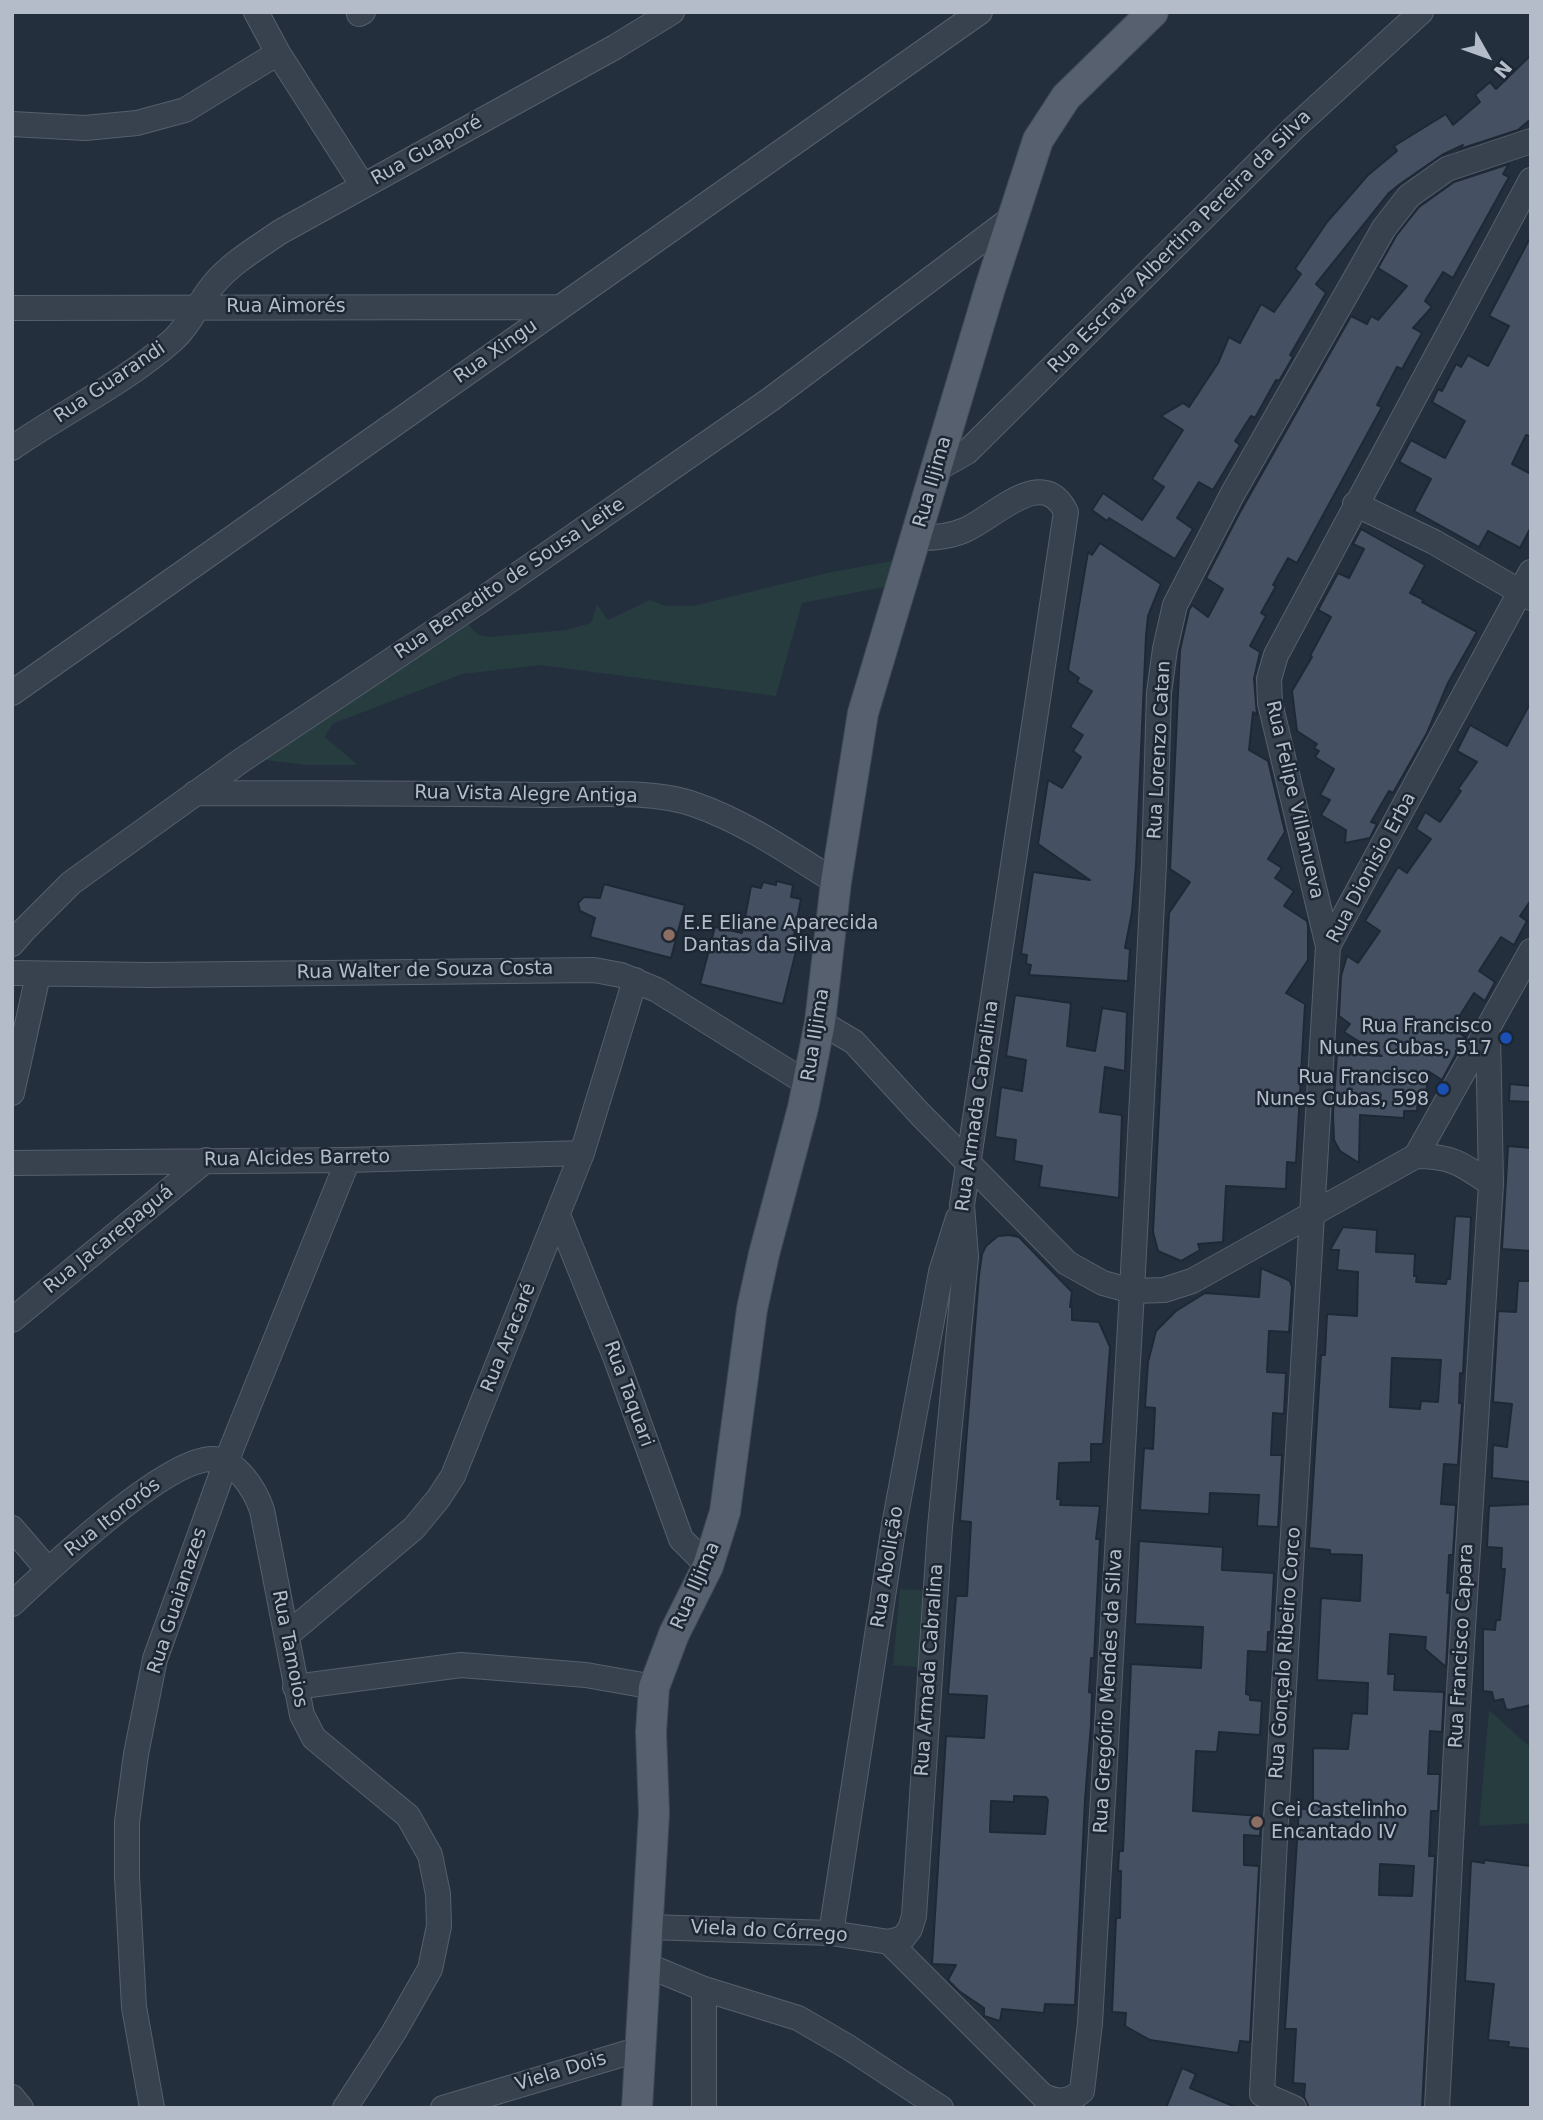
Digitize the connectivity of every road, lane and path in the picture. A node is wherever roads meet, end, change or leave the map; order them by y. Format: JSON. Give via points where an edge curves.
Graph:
{"nodes":[{"id":1,"x":256,"y":12,"type":"edge"},
{"id":2,"x":672,"y":12,"type":"edge"},
{"id":3,"x":980,"y":12,"type":"edge"},
{"id":4,"x":1153,"y":12,"type":"edge"},
{"id":5,"x":1421,"y":12,"type":"edge"},
{"id":6,"x":278,"y":53,"type":"junction"},
{"id":7,"x":12,"y":124,"type":"edge"},
{"id":8,"x":1531,"y":141,"type":"edge"},
{"id":9,"x":1531,"y":180,"type":"edge"},
{"id":10,"x":363,"y":186,"type":"junction"},
{"id":11,"x":1013,"y":217,"type":"junction"},
{"id":12,"x":198,"y":307,"type":"junction"},
{"id":13,"x":559,"y":307,"type":"junction"},
{"id":14,"x":12,"y":308,"type":"edge"},
{"id":15,"x":12,"y":448,"type":"edge"},
{"id":16,"x":937,"y":468,"type":"junction"},
{"id":17,"x":1355,"y":504,"type":"junction"},
{"id":18,"x":917,"y":538,"type":"junction"},
{"id":19,"x":1527,"y":587,"type":"edge"},
{"id":20,"x":12,"y":693,"type":"edge"},
{"id":21,"x":195,"y":793,"type":"junction"},
{"id":22,"x":836,"y":882,"type":"junction"},
{"id":23,"x":12,"y":944,"type":"edge"},
{"id":24,"x":1328,"y":946,"type":"junction"},
{"id":25,"x":1531,"y":951,"type":"edge"},
{"id":26,"x":12,"y":973,"type":"edge"},
{"id":27,"x":38,"y":975,"type":"junction"},
{"id":28,"x":635,"y":980,"type":"junction"},
{"id":29,"x":820,"y":1022,"type":"junction"},
{"id":30,"x":1488,"y":1032,"type":"junction"},
{"id":31,"x":808,"y":1084,"type":"junction"},
{"id":32,"x":12,"y":1093,"type":"edge"},
{"id":33,"x":582,"y":1153,"type":"junction"},
{"id":34,"x":1416,"y":1156,"type":"junction"},
{"id":35,"x":206,"y":1160,"type":"junction"},
{"id":36,"x":348,"y":1160,"type":"junction"},
{"id":37,"x":968,"y":1161,"type":"junction"},
{"id":38,"x":12,"y":1163,"type":"edge"},
{"id":39,"x":1491,"y":1184,"type":"junction"},
{"id":40,"x":962,"y":1205,"type":"junction"},
{"id":41,"x":1312,"y":1212,"type":"junction"},
{"id":42,"x":558,"y":1215,"type":"junction"},
{"id":43,"x":1132,"y":1291,"type":"junction"},
{"id":44,"x":12,"y":1320,"type":"edge"},
{"id":45,"x":226,"y":1462,"type":"junction"},
{"id":46,"x":12,"y":1528,"type":"edge"},
{"id":47,"x":708,"y":1566,"type":"junction"},
{"id":48,"x":48,"y":1570,"type":"junction"},
{"id":49,"x":12,"y":1604,"type":"edge"},
{"id":50,"x":287,"y":1635,"type":"junction"},
{"id":51,"x":295,"y":1687,"type":"junction"},
{"id":52,"x":653,"y":1687,"type":"junction"},
{"id":53,"x":649,"y":1927,"type":"junction"},
{"id":54,"x":831,"y":1934,"type":"junction"},
{"id":55,"x":889,"y":1942,"type":"junction"},
{"id":56,"x":646,"y":1965,"type":"junction"},
{"id":57,"x":704,"y":1989,"type":"junction"},
{"id":58,"x":640,"y":2049,"type":"junction"},
{"id":59,"x":12,"y":2097,"type":"edge"},
{"id":60,"x":21,"y":2108,"type":"edge"},
{"id":61,"x":152,"y":2108,"type":"edge"},
{"id":62,"x":345,"y":2108,"type":"edge"},
{"id":63,"x":443,"y":2108,"type":"edge"},
{"id":64,"x":637,"y":2108,"type":"edge"},
{"id":65,"x":704,"y":2108,"type":"edge"},
{"id":66,"x":941,"y":2108,"type":"edge"},
{"id":67,"x":1294,"y":2108,"type":"edge"},
{"id":68,"x":1437,"y":2108,"type":"edge"}],
"edges":[{"from":1,"to":6,"type":"street"},
{"from":2,"to":10,"type":"street","name":"Rua Guaporé"},
{"from":3,"to":13,"type":"street","name":"Rua Xingu"},
{"from":4,"to":11,"type":"main road","name":"Rua Iljima","via":[[1066,97],[1038,140]]},
{"from":5,"to":16,"type":"street","name":"Rua Escrava Albertina Pereira da Silva","via":[[1294,128],[967,452]]},
{"from":6,"to":7,"type":"street","via":[[185,110],[138,123],[85,128]]},
{"from":6,"to":10,"type":"street"},
{"from":8,"to":43,"type":"street","name":"Rua Lorenzo Catan","via":[[1447,169],[1409,196],[1384,228],[1175,605],[1159,693]]},
{"from":9,"to":17,"type":"street","name":"Rua Felipe Villanueva"},
{"from":10,"to":12,"type":"street","name":"Rua Guaporé","via":[[280,232],[233,265]]},
{"from":11,"to":16,"type":"main road","name":"Rua Iljima"},
{"from":11,"to":21,"type":"street","name":"Rua Benedito de Sousa Leite","via":[[771,399]]},
{"from":12,"to":13,"type":"street","name":"Rua Aimorés"},
{"from":12,"to":14,"type":"street","name":"Rua Aimorés"},
{"from":12,"to":15,"type":"street","name":"Rua Guarandi","via":[[187,326],[147,361]]},
{"from":13,"to":20,"type":"street","name":"Rua Xingu"},
{"from":16,"to":18,"type":"main road","name":"Rua Iljima"},
{"from":17,"to":19,"type":"street"},
{"from":17,"to":24,"type":"street","name":"Rua Felipe Villanueva","via":[[1276,655],[1269,679],[1270,703]]},
{"from":18,"to":22,"type":"main road","name":"Rua Iljima","via":[[863,713]]},
{"from":18,"to":37,"type":"street","name":"Rua Armada Cabralina","via":[[941,538],[963,531],[1032,492],[1047,492],[1061,501],[1066,512]]},
{"from":19,"to":24,"type":"street","name":"Rua Dionisio Erba"},
{"from":21,"to":22,"type":"street","name":"Rua Vista Alegre Antiga","via":[[669,799],[695,804],[731,820]]},
{"from":21,"to":23,"type":"street","name":"Rua Benedito de Sousa Leite","via":[[71,883]]},
{"from":22,"to":29,"type":"main road","name":"Rua Iljima"},
{"from":24,"to":41,"type":"street","name":"Rua Dionisio Erba"},
{"from":25,"to":30,"type":"street"},
{"from":26,"to":27,"type":"street","name":"Rua Walter de Souza Costa"},
{"from":27,"to":28,"type":"street","name":"Rua Walter de Souza Costa","via":[[594,970]]},
{"from":27,"to":32,"type":"street"},
{"from":28,"to":31,"type":"street","name":"Rua Walter de Souza Costa","via":[[712,1022]]},
{"from":28,"to":33,"type":"street","name":"Rua Aracaré"},
{"from":29,"to":31,"type":"main road","name":"Rua Iljima"},
{"from":29,"to":37,"type":"street","via":[[854,1042]]},
{"from":30,"to":34,"type":"street"},
{"from":30,"to":39,"type":"street","name":"Rua Francisco Capara"},
{"from":31,"to":47,"type":"main road","name":"Rua Iljima","via":[[757,1287],[725,1512]]},
{"from":33,"to":36,"type":"street","name":"Rua Alcides Barreto"},
{"from":33,"to":42,"type":"street","name":"Rua Aracaré"},
{"from":34,"to":39,"type":"street","via":[[1441,1156],[1460,1163]]},
{"from":34,"to":41,"type":"street"},
{"from":35,"to":36,"type":"street","name":"Rua Alcides Barreto"},
{"from":35,"to":38,"type":"street","name":"Rua Alcides Barreto"},
{"from":35,"to":44,"type":"street","name":"Rua Jacarepaguá"},
{"from":36,"to":45,"type":"street","name":"Rua Guaianazes"},
{"from":37,"to":40,"type":"street","name":"Rua Armada Cabralina"},
{"from":37,"to":43,"type":"street","via":[[1067,1263],[1103,1283]]},
{"from":39,"to":68,"type":"street","name":"Rua Francisco Capara"},
{"from":40,"to":54,"type":"street","name":"Rua Abolição","via":[[941,1272],[894,1525]]},
{"from":40,"to":55,"type":"street","name":"Rua Armada Cabralina","via":[[966,1257],[940,1527],[914,1916],[903,1938]]},
{"from":41,"to":43,"type":"street","via":[[1192,1281],[1164,1290]]},
{"from":41,"to":67,"type":"street","name":"Rua Gonçalo Ribeiro Corco","via":[[1262,2094]]},
{"from":42,"to":47,"type":"street","name":"Rua Taquari","via":[[681,1538]]},
{"from":42,"to":50,"type":"street","name":"Rua Aracaré","via":[[453,1476],[414,1528]]},
{"from":43,"to":55,"type":"street","name":"Rua Gregório Mendes da Silva","via":[[1091,2010],[1082,2091],[1072,2100],[1057,2102],[1043,2096]]},
{"from":45,"to":48,"type":"street","name":"Rua Itororós","via":[[202,1460],[170,1473]]},
{"from":45,"to":50,"type":"street","name":"Rua Tamoios","via":[[259,1502]]},
{"from":45,"to":61,"type":"street","name":"Rua Guaianazes","via":[[155,1658],[127,1822],[134,2007]]},
{"from":46,"to":48,"type":"street"},
{"from":47,"to":52,"type":"main road","name":"Rua Iljima"},
{"from":48,"to":49,"type":"street","name":"Rua Itororós"},
{"from":50,"to":51,"type":"street","name":"Rua Tamoios"},
{"from":51,"to":52,"type":"street","via":[[461,1665],[586,1675]]},
{"from":51,"to":62,"type":"street","name":"Rua Tamoios","via":[[314,1738],[408,1816],[430,1855],[438,1894],[439,1926],[430,1969]]},
{"from":52,"to":53,"type":"main road","name":"Rua Iljima"},
{"from":53,"to":54,"type":"street","name":"Viela do Córrego"},
{"from":53,"to":56,"type":"main road","name":"Rua Iljima"},
{"from":54,"to":55,"type":"street","name":"Viela do Córrego"},
{"from":56,"to":57,"type":"street"},
{"from":56,"to":58,"type":"main road","name":"Rua Iljima"},
{"from":57,"to":65,"type":"street"},
{"from":57,"to":66,"type":"street","via":[[798,2018]]},
{"from":58,"to":63,"type":"street","name":"Viela Dois"},
{"from":58,"to":64,"type":"main road","name":"Rua Iljima"},
{"from":59,"to":60,"type":"street"}]}
